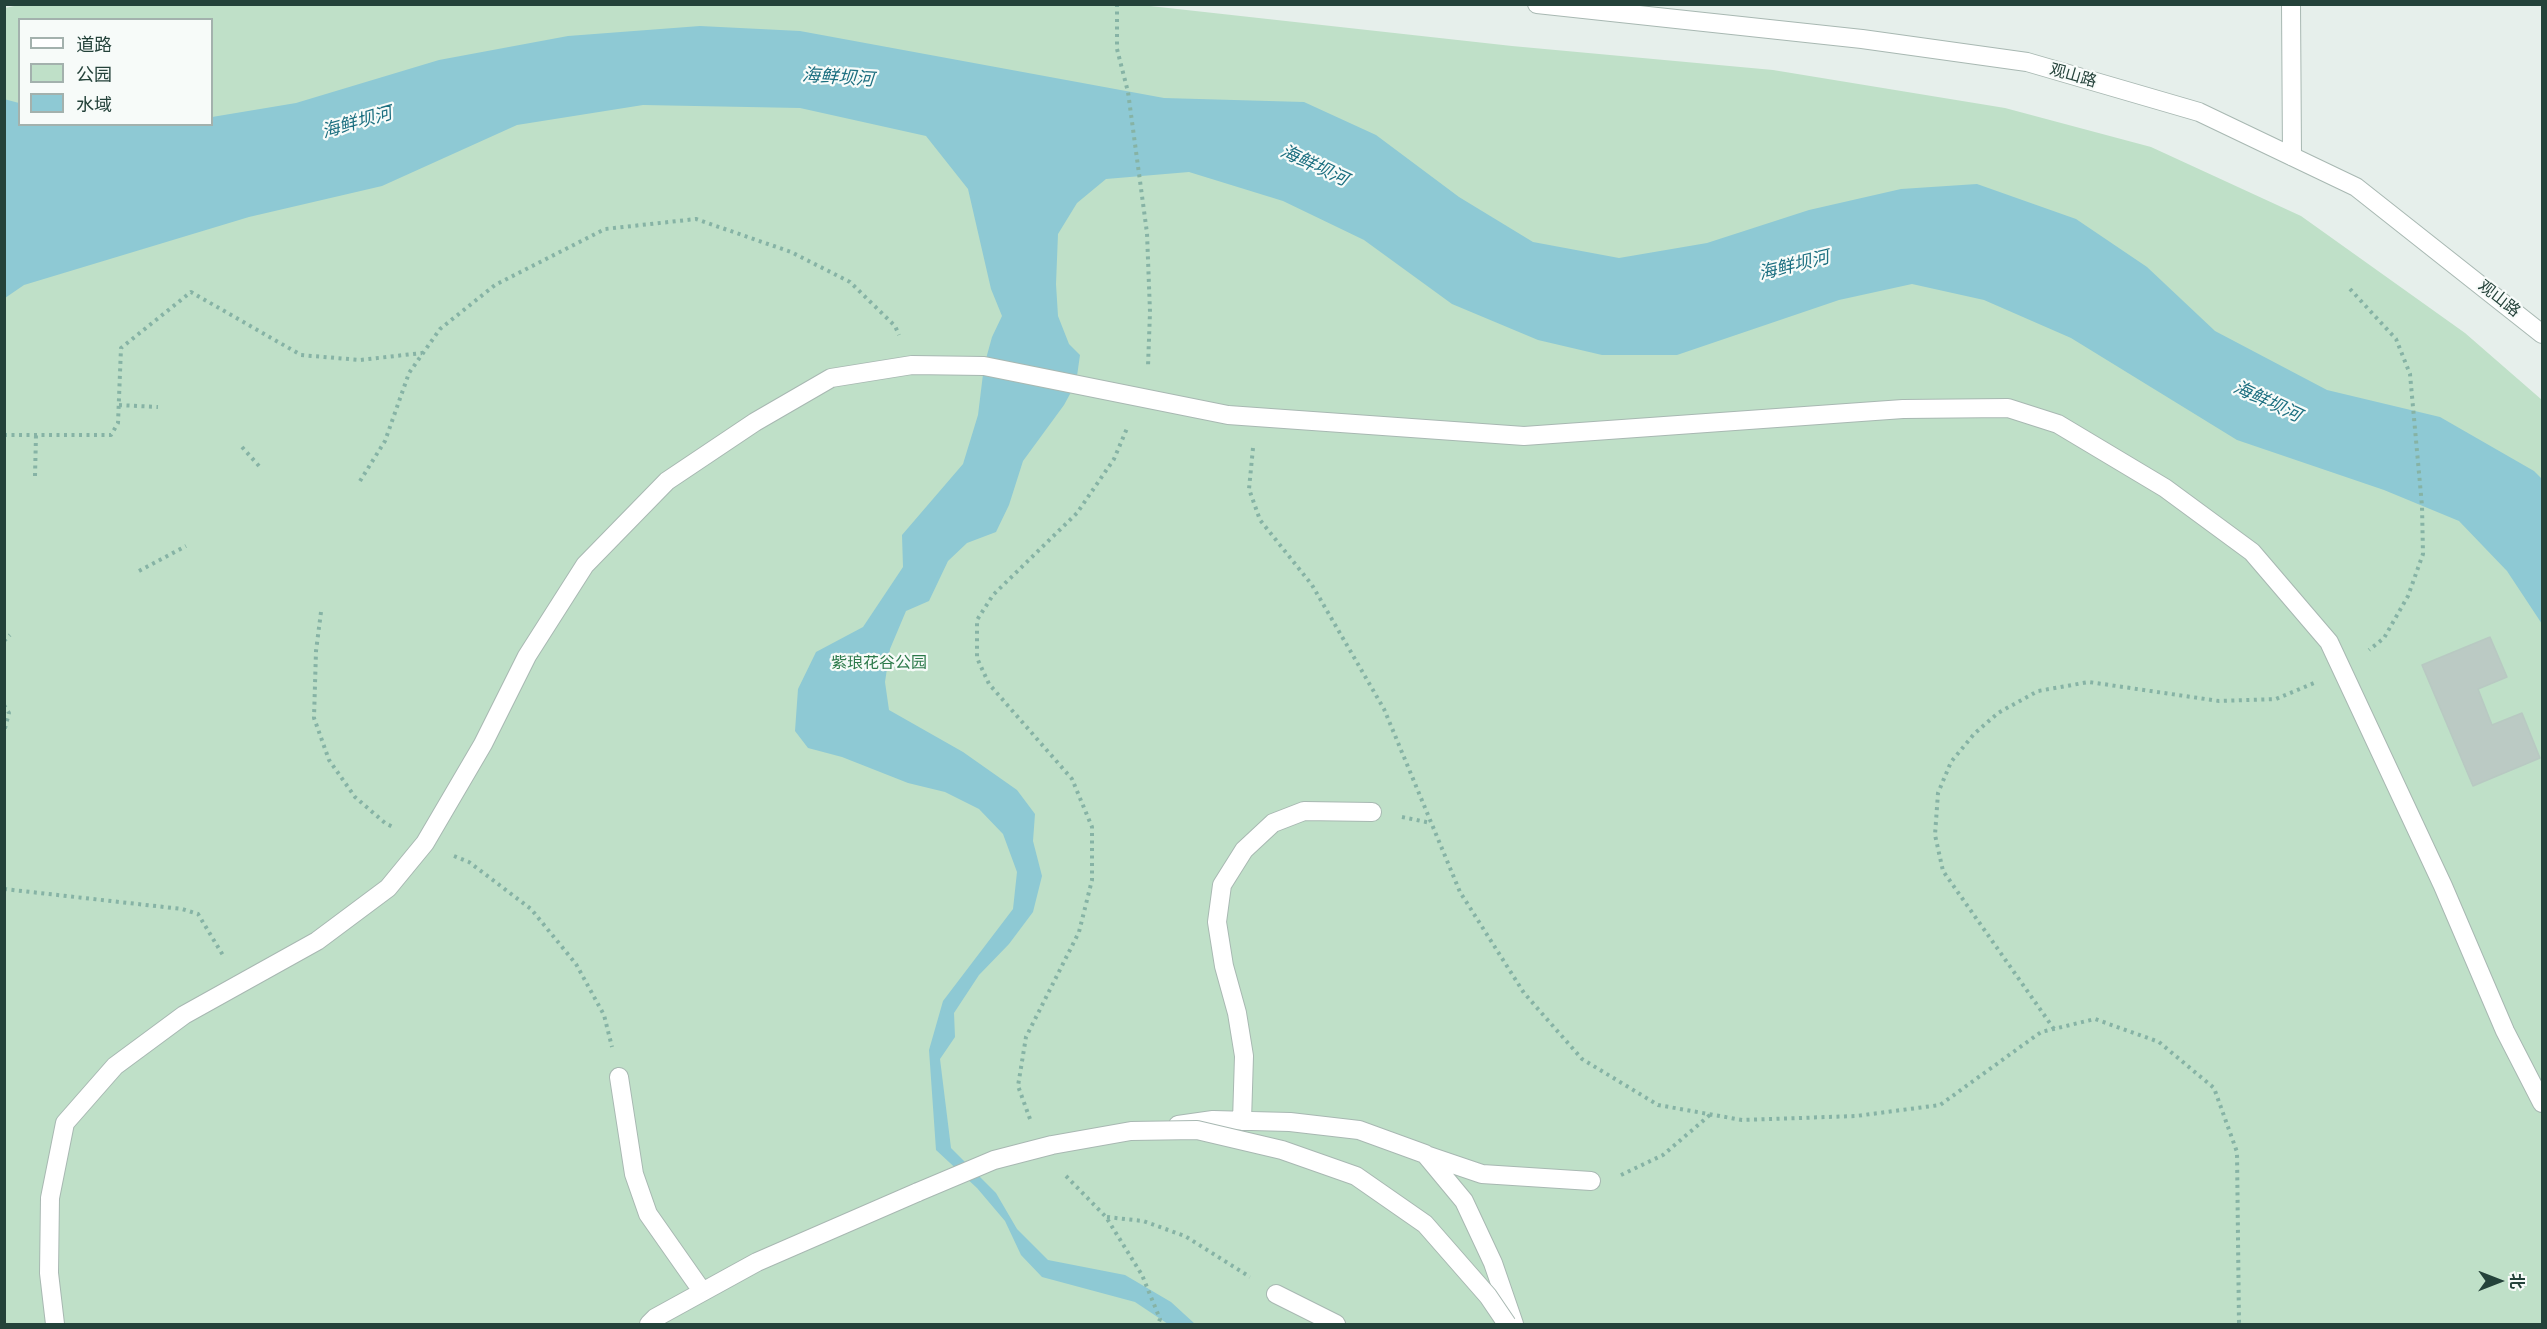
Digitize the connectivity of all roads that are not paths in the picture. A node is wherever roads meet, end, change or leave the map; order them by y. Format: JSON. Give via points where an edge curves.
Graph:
{"nodes":[{"id":1,"x":1537,"y":4,"type":"edge"},
{"id":2,"x":2291,"y":4,"type":"edge"},
{"id":3,"x":2292,"y":156,"type":"junction"},
{"id":4,"x":2542,"y":334,"type":"edge"},
{"id":5,"x":1372,"y":812,"type":"dead end"},
{"id":6,"x":619,"y":1077,"type":"dead end"},
{"id":7,"x":2542,"y":1103,"type":"edge"},
{"id":8,"x":1242,"y":1121,"type":"junction"},
{"id":9,"x":1131,"y":1131,"type":"junction"},
{"id":10,"x":1425,"y":1154,"type":"junction"},
{"id":11,"x":1591,"y":1181,"type":"road end"},
{"id":12,"x":702,"y":1290,"type":"junction"},
{"id":13,"x":1276,"y":1294,"type":"road end"},
{"id":14,"x":55,"y":1324,"type":"edge"},
{"id":15,"x":649,"y":1324,"type":"edge"},
{"id":16,"x":1336,"y":1324,"type":"edge"},
{"id":17,"x":1507,"y":1324,"type":"edge"},
{"id":18,"x":1514,"y":1324,"type":"edge"}],
"edges":[{"from":1,"to":3,"type":"street","name":"观山路","via":[[1862,39],[2027,62],[2199,112]]},
{"from":2,"to":3,"type":"street"},
{"from":3,"to":4,"type":"street","name":"观山路","via":[[2356,187]]},
{"from":5,"to":8,"type":"street","via":[[1304,811],[1273,823],[1244,850],[1222,885],[1217,922],[1244,1056]]},
{"from":6,"to":12,"type":"street","via":[[634,1174],[648,1214]]},
{"from":7,"to":14,"type":"street","via":[[2505,1031],[2443,886],[2329,642],[2252,552],[2164,488],[2058,424],[2008,408],[1903,409],[1524,436],[1228,415],[984,366],[912,365],[831,378],[755,422],[667,481],[585,565],[527,656],[483,744],[425,843],[388,888],[317,941],[183,1015],[115,1066],[65,1123],[50,1198],[49,1273]]},
{"from":8,"to":9,"type":"street","bridge":true,"via":[[1213,1120]]},
{"from":8,"to":10,"type":"street","via":[[1359,1130]]},
{"from":9,"to":12,"type":"street","bridge":true,"via":[[1052,1145],[994,1161],[757,1262]]},
{"from":9,"to":17,"type":"street","bridge":true,"via":[[1197,1130],[1282,1150],[1356,1176],[1425,1224],[1488,1296]]},
{"from":10,"to":11,"type":"street","via":[[1482,1174]]},
{"from":10,"to":18,"type":"street","via":[[1464,1201],[1493,1263]]},
{"from":12,"to":15,"type":"street"},
{"from":13,"to":16,"type":"street"}]}
